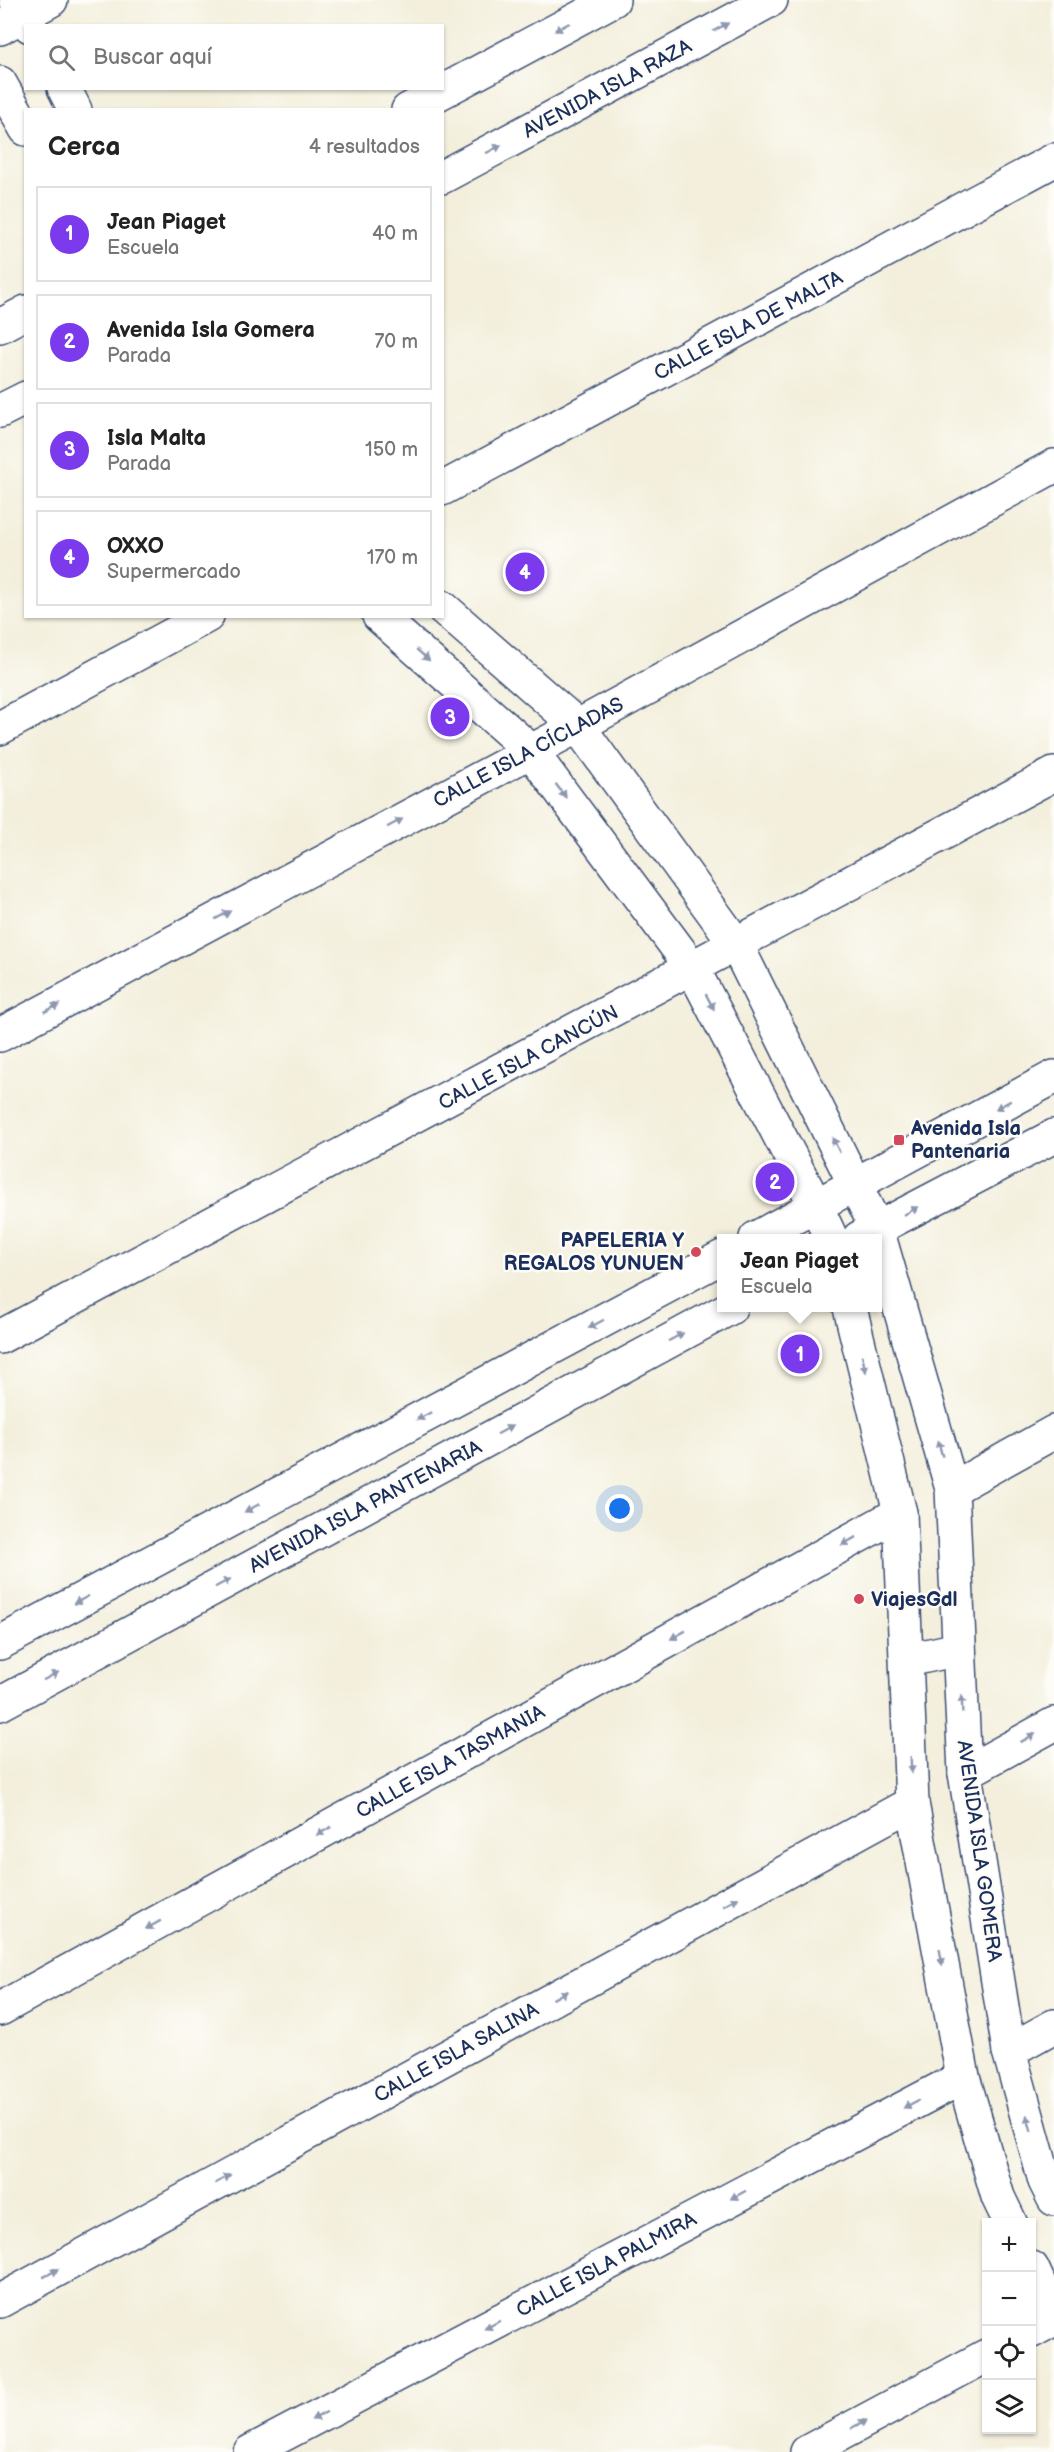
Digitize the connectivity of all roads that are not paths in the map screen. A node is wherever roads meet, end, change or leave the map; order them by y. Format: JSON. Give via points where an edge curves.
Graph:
{"nodes":[{"id":1,"x":613,"y":0,"type":"edge"},
{"id":2,"x":771,"y":0,"type":"edge"},
{"id":3,"x":0,"y":83,"type":"edge"},
{"id":4,"x":65,"y":90,"type":"edge"},
{"id":5,"x":74,"y":108,"type":"edge"},
{"id":6,"x":412,"y":108,"type":"edge"},
{"id":7,"x":24,"y":125,"type":"edge"},
{"id":8,"x":1054,"y":160,"type":"edge"},
{"id":9,"x":444,"y":176,"type":"edge"},
{"id":10,"x":24,"y":313,"type":"edge"},
{"id":11,"x":0,"y":326,"type":"edge"},
{"id":12,"x":24,"y":399,"type":"edge"},
{"id":13,"x":0,"y":411,"type":"edge"},
{"id":14,"x":1054,"y":466,"type":"edge"},
{"id":15,"x":444,"y":488,"type":"edge"},
{"id":16,"x":444,"y":609,"type":"edge"},
{"id":17,"x":203,"y":618,"type":"edge"},
{"id":18,"x":381,"y":618,"type":"edge"},
{"id":19,"x":578,"y":726,"type":"junction"},
{"id":20,"x":0,"y":728,"type":"edge"},
{"id":21,"x":531,"y":750,"type":"junction"},
{"id":22,"x":1054,"y":774,"type":"edge"},
{"id":23,"x":736,"y":944,"type":"junction"},
{"id":24,"x":693,"y":969,"type":"junction"},
{"id":25,"x":0,"y":1035,"type":"edge"},
{"id":26,"x":1054,"y":1077,"type":"edge"},
{"id":27,"x":1054,"y":1136,"type":"edge"},
{"id":28,"x":855,"y":1185,"type":"junction"},
{"id":29,"x":816,"y":1206,"type":"junction"},
{"id":30,"x":765,"y":1234,"type":"edge"},
{"id":31,"x":829,"y":1234,"type":"edge"},
{"id":32,"x":868,"y":1234,"type":"edge"},
{"id":33,"x":717,"y":1260,"type":"edge"},
{"id":34,"x":882,"y":1276,"type":"edge"},
{"id":35,"x":723,"y":1312,"type":"edge"},
{"id":36,"x":851,"y":1312,"type":"edge"},
{"id":37,"x":0,"y":1337,"type":"edge"},
{"id":38,"x":1054,"y":1432,"type":"edge"},
{"id":39,"x":952,"y":1489,"type":"junction"},
{"id":40,"x":900,"y":1513,"type":"junction"},
{"id":41,"x":0,"y":1643,"type":"edge"},
{"id":42,"x":959,"y":1649,"type":"junction"},
{"id":43,"x":907,"y":1660,"type":"junction"},
{"id":44,"x":0,"y":1704,"type":"edge"},
{"id":45,"x":1054,"y":1724,"type":"edge"},
{"id":46,"x":965,"y":1773,"type":"junction"},
{"id":47,"x":912,"y":1803,"type":"junction"},
{"id":48,"x":0,"y":2009,"type":"edge"},
{"id":49,"x":1054,"y":2026,"type":"edge"},
{"id":50,"x":1009,"y":2051,"type":"junction"},
{"id":51,"x":963,"y":2077,"type":"junction"},
{"id":52,"x":1050,"y":2190,"type":"edge"},
{"id":53,"x":1004,"y":2210,"type":"edge"},
{"id":54,"x":1034,"y":2272,"type":"edge"},
{"id":55,"x":0,"y":2301,"type":"edge"},
{"id":56,"x":1054,"y":2318,"type":"edge"},
{"id":57,"x":1036,"y":2329,"type":"edge"},
{"id":58,"x":982,"y":2359,"type":"edge"},
{"id":59,"x":250,"y":2452,"type":"edge"},
{"id":60,"x":807,"y":2452,"type":"edge"}],
"edges":[{"from":1,"to":6,"type":"street","one_way":true},
{"from":9,"to":2,"type":"street","name":"AVENIDA ISLA RAZA","one_way":true},
{"from":3,"to":7,"type":"street"},
{"from":4,"to":5,"type":"street"},
{"from":8,"to":15,"type":"street","name":"CALLE ISLA DE MALTA"},
{"from":10,"to":11,"type":"street"},
{"from":12,"to":13,"type":"street"},
{"from":14,"to":19,"type":"street","name":"CALLE ISLA CÍCLADAS"},
{"from":16,"to":19,"type":"street","name":"AVENIDA ISLA GOMERA"},
{"from":17,"to":20,"type":"street"},
{"from":18,"to":21,"type":"street","one_way":true},
{"from":19,"to":21,"type":"street","name":"CALLE ISLA CÍCLADAS"},
{"from":19,"to":23,"type":"street","name":"AVENIDA ISLA GOMERA"},
{"from":21,"to":24,"type":"street","one_way":true},
{"from":25,"to":21,"type":"street","name":"CALLE ISLA CÍCLADAS","one_way":true},
{"from":22,"to":23,"type":"street","name":"CALLE ISLA CANCÚN"},
{"from":23,"to":24,"type":"street","name":"CALLE ISLA CANCÚN"},
{"from":28,"to":23,"type":"street","name":"AVENIDA ISLA GOMERA","one_way":true},
{"from":24,"to":29,"type":"street","one_way":true},
{"from":24,"to":37,"type":"street","name":"CALLE ISLA CANCÚN"},
{"from":26,"to":28,"type":"street","one_way":true},
{"from":32,"to":27,"type":"street","one_way":true},
{"from":28,"to":29,"type":"street"},
{"from":28,"to":32,"type":"street","name":"AVENIDA ISLA GOMERA"},
{"from":29,"to":30,"type":"street"},
{"from":29,"to":31,"type":"street"},
{"from":33,"to":41,"type":"street","one_way":true},
{"from":39,"to":34,"type":"street","name":"AVENIDA ISLA GOMERA","one_way":true},
{"from":44,"to":35,"type":"street","name":"AVENIDA ISLA PANTENARIA","one_way":true},
{"from":36,"to":40,"type":"street","one_way":true},
{"from":38,"to":39,"type":"street"},
{"from":39,"to":42,"type":"street","name":"AVENIDA ISLA GOMERA"},
{"from":40,"to":43,"type":"street"},
{"from":40,"to":48,"type":"street","name":"CALLE ISLA TASMANIA","one_way":true},
{"from":42,"to":43,"type":"street"},
{"from":46,"to":42,"type":"street","name":"AVENIDA ISLA GOMERA","one_way":true},
{"from":43,"to":47,"type":"street","one_way":true},
{"from":46,"to":45,"type":"street","one_way":true},
{"from":46,"to":50,"type":"street","name":"AVENIDA ISLA GOMERA"},
{"from":47,"to":51,"type":"street","one_way":true},
{"from":55,"to":47,"type":"street","name":"CALLE ISLA SALINA","one_way":true},
{"from":49,"to":50,"type":"street"},
{"from":52,"to":50,"type":"street","name":"AVENIDA ISLA GOMERA","one_way":true},
{"from":51,"to":53,"type":"street"},
{"from":51,"to":59,"type":"street","name":"CALLE ISLA PALMIRA","one_way":true},
{"from":52,"to":53,"type":"street"},
{"from":54,"to":56,"type":"street"},
{"from":56,"to":57,"type":"street"},
{"from":60,"to":58,"type":"street","one_way":true}]}
